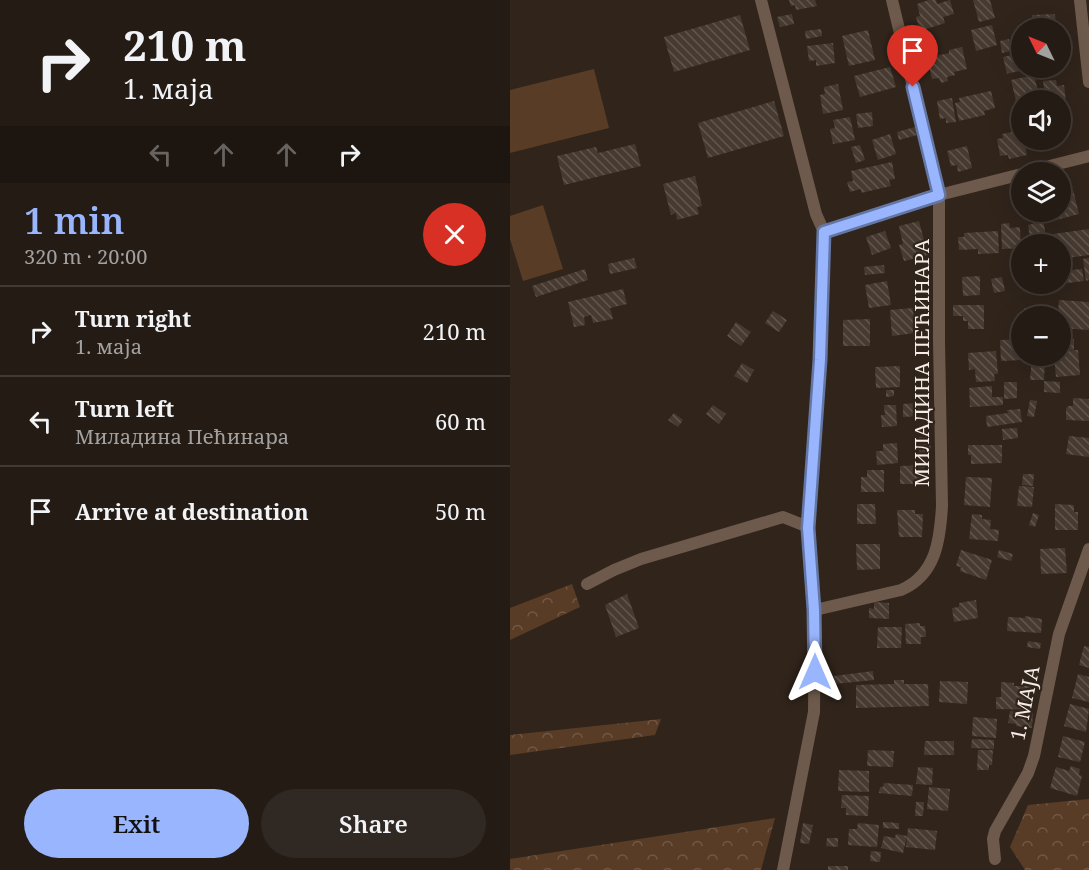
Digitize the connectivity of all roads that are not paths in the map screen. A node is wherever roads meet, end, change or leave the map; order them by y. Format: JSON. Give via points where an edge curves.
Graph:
{"nodes":[{"id":1,"x":761,"y":0,"type":"edge"},
{"id":2,"x":892,"y":0,"type":"edge"},
{"id":3,"x":1080,"y":0,"type":"edge"},
{"id":4,"x":1089,"y":82,"type":"edge"},
{"id":5,"x":1089,"y":156,"type":"edge"},
{"id":6,"x":1066,"y":162,"type":"edge"},
{"id":7,"x":1011,"y":176,"type":"edge"},
{"id":8,"x":939,"y":195,"type":"junction"},
{"id":9,"x":824,"y":232,"type":"junction"},
{"id":10,"x":808,"y":528,"type":"junction"},
{"id":11,"x":1089,"y":549,"type":"edge"},
{"id":12,"x":587,"y":584,"type":"dead end"},
{"id":13,"x":814,"y":610,"type":"junction"},
{"id":14,"x":995,"y":860,"type":"dead end"},
{"id":15,"x":783,"y":870,"type":"edge"}],
"edges":[{"from":1,"to":9,"type":"street","via":[[816,214]]},
{"from":2,"to":8,"type":"street","name":"МИЛАДИНА ПЕЋИНАРА"},
{"from":3,"to":4,"type":"street"},
{"from":5,"to":6,"type":"street"},
{"from":7,"to":8,"type":"street"},
{"from":8,"to":9,"type":"street"},
{"from":8,"to":13,"type":"street","name":"МИЛАДИНА ПЕЋИНАРА","via":[[942,506],[935,555],[929,568],[901,590]]},
{"from":9,"to":10,"type":"street"},
{"from":10,"to":12,"type":"street","via":[[783,517],[641,559]]},
{"from":10,"to":13,"type":"street"},
{"from":11,"to":14,"type":"street","name":"1. МАЈА","via":[[1059,634],[1034,756],[995,831]]},
{"from":13,"to":15,"type":"street","via":[[814,712]]}]}
